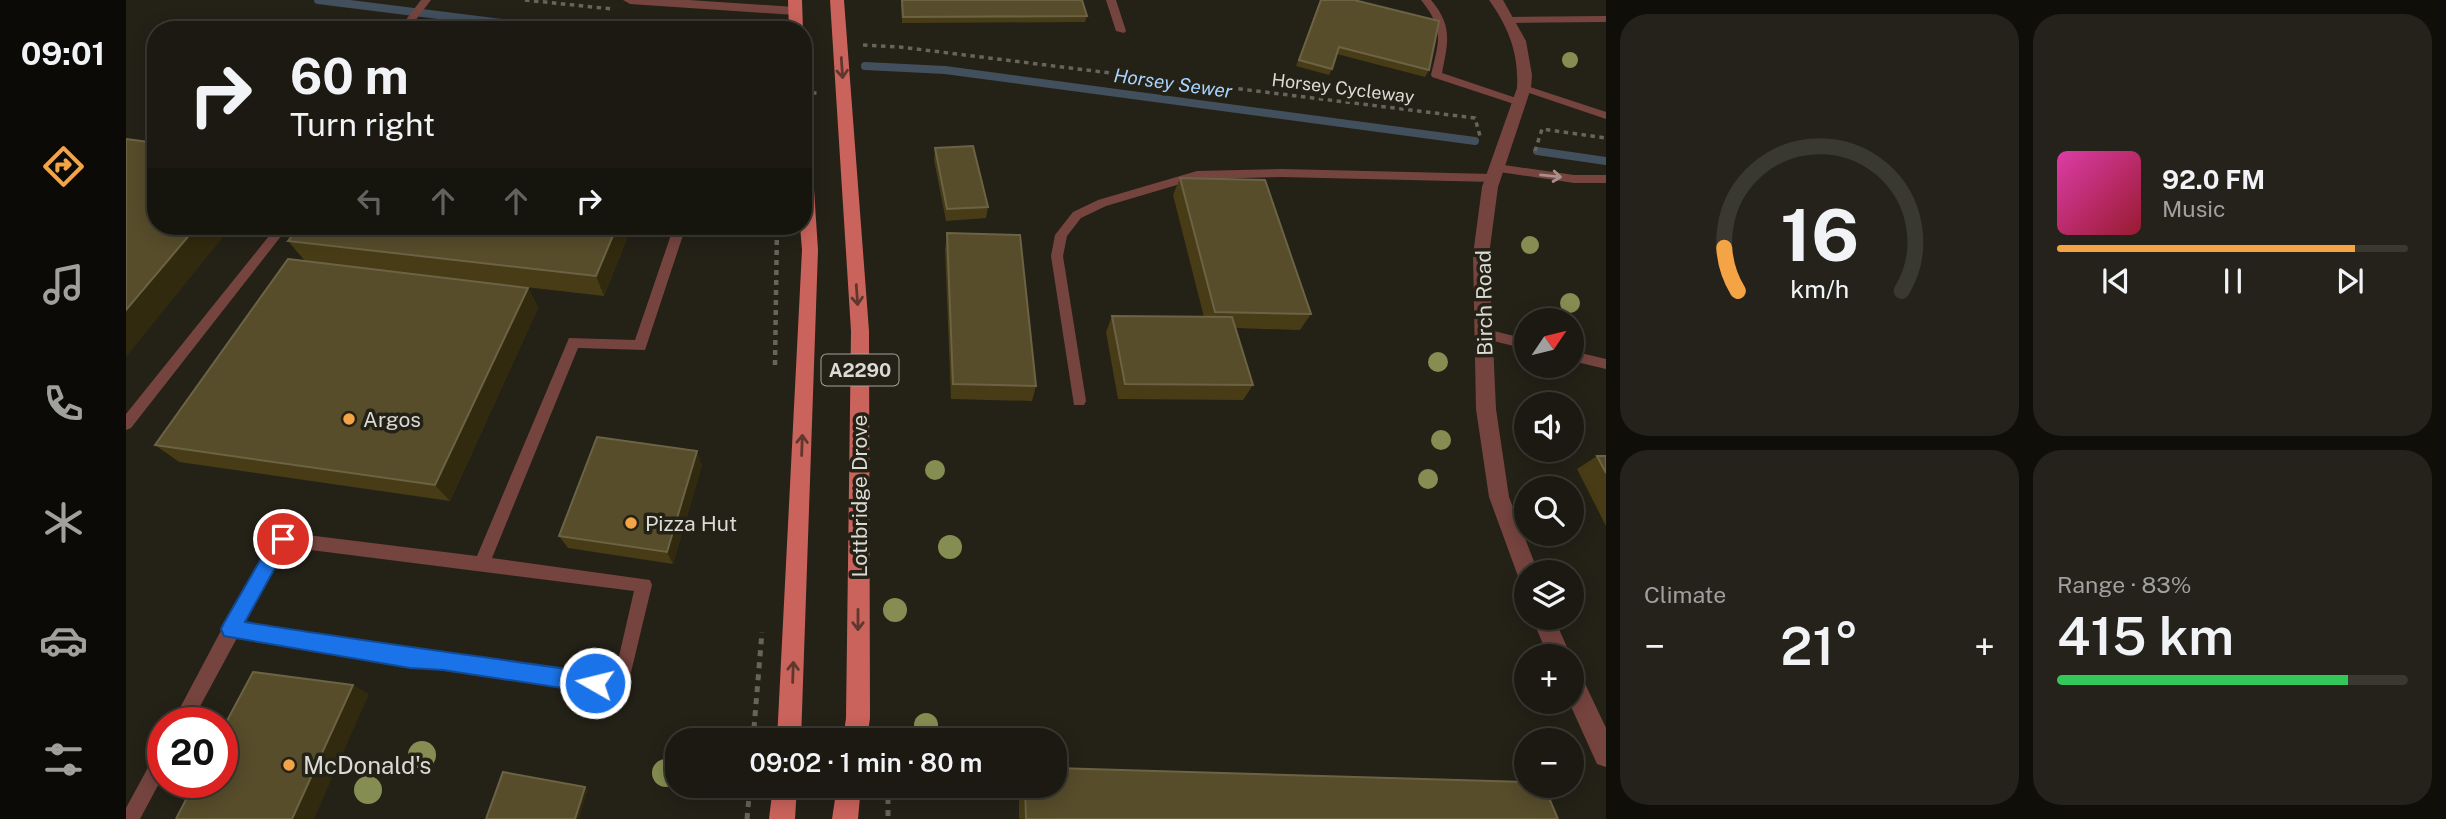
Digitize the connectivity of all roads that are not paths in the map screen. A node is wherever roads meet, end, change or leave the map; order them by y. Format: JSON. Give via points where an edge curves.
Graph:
{"nodes":[{"id":1,"x":630,"y":0,"type":"edge"},
{"id":2,"x":837,"y":0,"type":"edge"},
{"id":3,"x":1111,"y":0,"type":"edge"},
{"id":4,"x":1426,"y":0,"type":"edge"},
{"id":5,"x":1496,"y":0,"type":"edge"},
{"id":6,"x":425,"y":2,"type":"edge"},
{"id":7,"x":795,"y":6,"type":"edge"},
{"id":8,"x":1606,"y":19,"type":"edge"},
{"id":9,"x":1511,"y":20,"type":"junction"},
{"id":10,"x":410,"y":21,"type":"edge"},
{"id":11,"x":1121,"y":31,"type":"dead end"},
{"id":12,"x":1521,"y":95,"type":"junction"},
{"id":13,"x":1606,"y":116,"type":"edge"},
{"id":14,"x":1495,"y":173,"type":"junction"},
{"id":15,"x":1606,"y":179,"type":"edge"},
{"id":16,"x":276,"y":235,"type":"edge"},
{"id":17,"x":677,"y":235,"type":"edge"},
{"id":18,"x":809,"y":235,"type":"edge"},
{"id":19,"x":1486,"y":334,"type":"junction"},
{"id":20,"x":1514,"y":341,"type":"edge"},
{"id":21,"x":1584,"y":359,"type":"edge"},
{"id":22,"x":1606,"y":364,"type":"edge"},
{"id":23,"x":1079,"y":401,"type":"dead end"},
{"id":24,"x":126,"y":424,"type":"edge"},
{"id":25,"x":1523,"y":560,"type":"edge"},
{"id":26,"x":482,"y":564,"type":"junction"},
{"id":27,"x":231,"y":629,"type":"junction"},
{"id":28,"x":190,"y":707,"type":"edge"},
{"id":29,"x":1584,"y":707,"type":"edge"},
{"id":30,"x":790,"y":728,"type":"edge"},
{"id":31,"x":857,"y":728,"type":"edge"},
{"id":32,"x":1606,"y":755,"type":"edge"},
{"id":33,"x":147,"y":787,"type":"edge"},
{"id":34,"x":784,"y":798,"type":"edge"},
{"id":35,"x":848,"y":798,"type":"edge"},
{"id":36,"x":130,"y":819,"type":"edge"},
{"id":37,"x":782,"y":819,"type":"edge"},
{"id":38,"x":845,"y":819,"type":"edge"}],
"edges":[{"from":1,"to":7,"type":"street"},
{"from":2,"to":31,"type":"main road","name":"Lottbridge Drove","number":"A2290","one_way":true,"via":[[860,331]]},
{"from":3,"to":11,"type":"lane"},
{"from":4,"to":12,"type":"lane","via":[[1445,31],[1436,75]]},
{"from":5,"to":9,"type":"street","name":"Birch Road"},
{"from":6,"to":10,"type":"lane"},
{"from":8,"to":9,"type":"lane"},
{"from":9,"to":12,"type":"street","name":"Birch Road","via":[[1524,52]]},
{"from":12,"to":13,"type":"lane"},
{"from":12,"to":14,"type":"street","name":"Birch Road"},
{"from":14,"to":15,"type":"lane","one_way":true},
{"from":14,"to":19,"type":"street","name":"Birch Road","via":[[1481,255]]},
{"from":14,"to":23,"type":"lane","via":[[1197,175],[1077,215],[1061,235],[1057,256]]},
{"from":16,"to":24,"type":"lane"},
{"from":17,"to":26,"type":"lane","via":[[640,346],[574,342]]},
{"from":30,"to":18,"type":"main road","number":"A2290","one_way":true},
{"from":19,"to":20,"type":"lane"},
{"from":19,"to":25,"type":"street","name":"Birch Road","via":[[1486,409],[1499,497]]},
{"from":21,"to":22,"type":"lane"},
{"from":26,"to":27,"type":"lane","via":[[283,539]]},
{"from":26,"to":27,"type":"lane","via":[[644,586],[620,687]]},
{"from":27,"to":28,"type":"lane"},
{"from":29,"to":32,"type":"street"},
{"from":33,"to":36,"type":"lane"},
{"from":34,"to":37,"type":"main road"},
{"from":35,"to":38,"type":"main road"}]}
